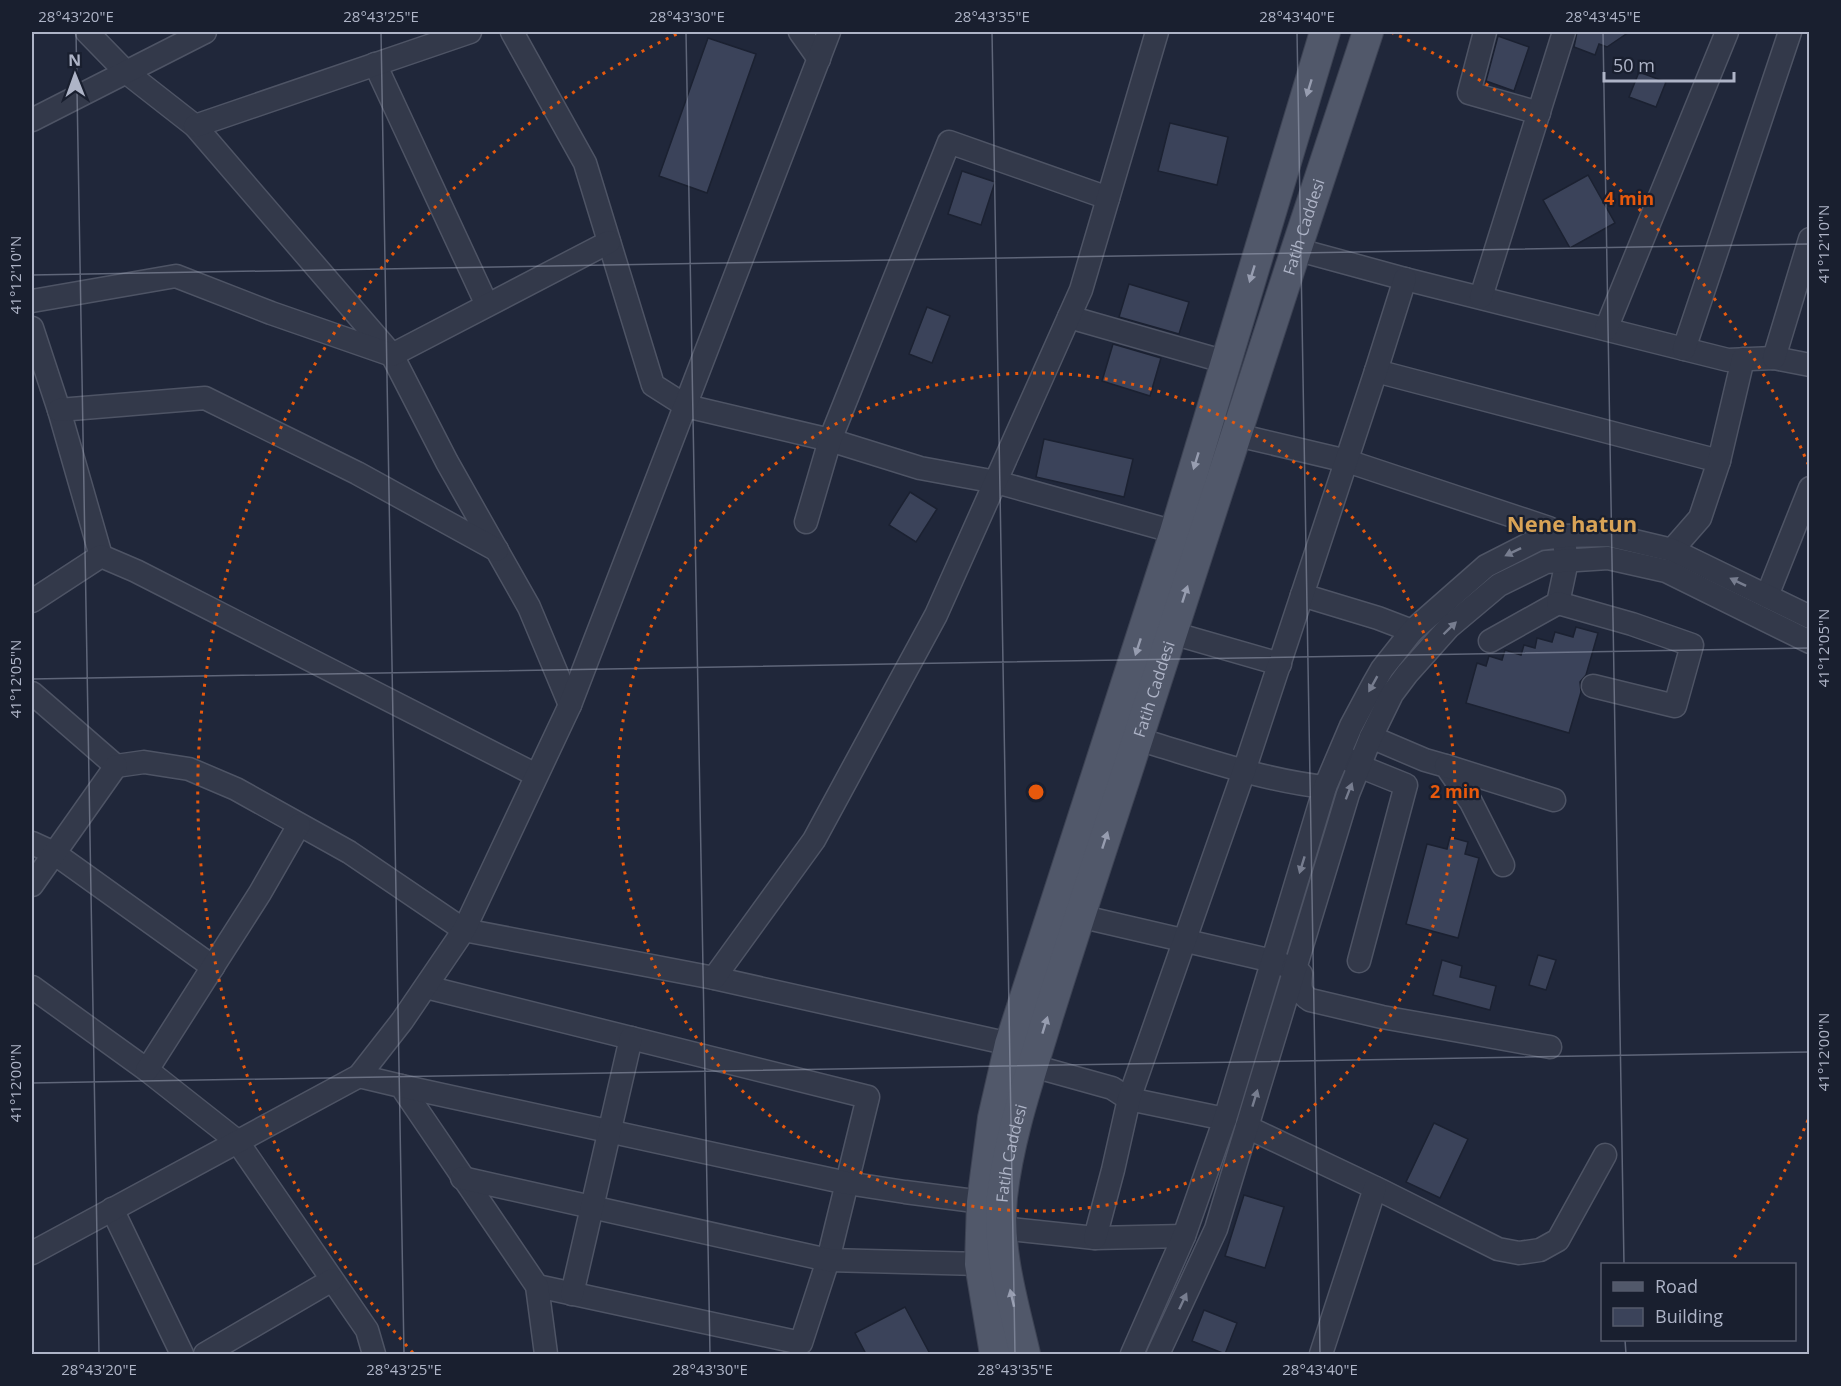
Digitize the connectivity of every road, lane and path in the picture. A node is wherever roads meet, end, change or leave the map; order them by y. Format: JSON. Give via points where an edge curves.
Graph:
{"nodes":[{"id":1,"x":87,"y":32,"type":"edge"},
{"id":2,"x":205,"y":32,"type":"edge"},
{"id":3,"x":470,"y":32,"type":"edge"},
{"id":4,"x":512,"y":32,"type":"edge"},
{"id":5,"x":800,"y":32,"type":"edge"},
{"id":6,"x":829,"y":32,"type":"edge"},
{"id":7,"x":1156,"y":32,"type":"edge"},
{"id":8,"x":1325,"y":32,"type":"edge"},
{"id":9,"x":1368,"y":32,"type":"edge"},
{"id":10,"x":1485,"y":32,"type":"edge"},
{"id":11,"x":1564,"y":32,"type":"edge"},
{"id":12,"x":1727,"y":32,"type":"edge"},
{"id":13,"x":1790,"y":32,"type":"edge"},
{"id":14,"x":819,"y":59,"type":"junction"},
{"id":15,"x":375,"y":64,"type":"junction"},
{"id":16,"x":126,"y":72,"type":"junction"},
{"id":17,"x":1539,"y":113,"type":"junction"},
{"id":18,"x":32,"y":120,"type":"edge"},
{"id":19,"x":195,"y":126,"type":"junction"},
{"id":20,"x":1108,"y":198,"type":"junction"},
{"id":21,"x":1809,"y":239,"type":"edge"},
{"id":22,"x":609,"y":242,"type":"junction"},
{"id":23,"x":1295,"y":249,"type":"junction"},
{"id":24,"x":1405,"y":279,"type":"junction"},
{"id":25,"x":1481,"y":297,"type":"junction"},
{"id":26,"x":32,"y":301,"type":"edge"},
{"id":27,"x":488,"y":305,"type":"junction"},
{"id":28,"x":1069,"y":317,"type":"junction"},
{"id":29,"x":32,"y":328,"type":"edge"},
{"id":30,"x":1606,"y":329,"type":"junction"},
{"id":31,"x":1684,"y":349,"type":"junction"},
{"id":32,"x":392,"y":355,"type":"junction"},
{"id":33,"x":1774,"y":358,"type":"junction"},
{"id":34,"x":1743,"y":359,"type":"junction"},
{"id":35,"x":1226,"y":362,"type":"junction"},
{"id":36,"x":1809,"y":365,"type":"edge"},
{"id":37,"x":1376,"y":371,"type":"junction"},
{"id":38,"x":686,"y":406,"type":"junction"},
{"id":39,"x":59,"y":410,"type":"junction"},
{"id":40,"x":1237,"y":435,"type":"junction"},
{"id":41,"x":830,"y":440,"type":"junction"},
{"id":42,"x":1347,"y":461,"type":"junction"},
{"id":43,"x":1719,"y":461,"type":"junction"},
{"id":44,"x":996,"y":482,"type":"junction"},
{"id":45,"x":1809,"y":488,"type":"edge"},
{"id":46,"x":806,"y":522,"type":"dead end"},
{"id":47,"x":1174,"y":532,"type":"junction"},
{"id":48,"x":1563,"y":536,"type":"junction"},
{"id":49,"x":497,"y":550,"type":"junction"},
{"id":50,"x":1672,"y":550,"type":"junction"},
{"id":51,"x":101,"y":556,"type":"junction"},
{"id":52,"x":1567,"y":561,"type":"junction"},
{"id":53,"x":1302,"y":595,"type":"junction"},
{"id":54,"x":1767,"y":596,"type":"junction"},
{"id":55,"x":32,"y":601,"type":"edge"},
{"id":56,"x":1557,"y":603,"type":"junction"},
{"id":57,"x":1809,"y":617,"type":"edge"},
{"id":58,"x":1412,"y":631,"type":"junction"},
{"id":59,"x":1172,"y":633,"type":"junction"},
{"id":60,"x":1490,"y":641,"type":"dead end"},
{"id":61,"x":1809,"y":642,"type":"edge"},
{"id":62,"x":1280,"y":664,"type":"junction"},
{"id":63,"x":1593,"y":686,"type":"dead end"},
{"id":64,"x":32,"y":693,"type":"edge"},
{"id":65,"x":570,"y":705,"type":"junction"},
{"id":66,"x":1371,"y":737,"type":"junction"},
{"id":67,"x":1137,"y":739,"type":"junction"},
{"id":68,"x":1339,"y":755,"type":"junction"},
{"id":69,"x":1435,"y":763,"type":"junction"},
{"id":70,"x":116,"y":766,"type":"junction"},
{"id":71,"x":1359,"y":766,"type":"junction"},
{"id":72,"x":1244,"y":771,"type":"junction"},
{"id":73,"x":536,"y":775,"type":"junction"},
{"id":74,"x":1406,"y":785,"type":"junction"},
{"id":75,"x":1325,"y":787,"type":"junction"},
{"id":76,"x":1554,"y":800,"type":"dead end"},
{"id":77,"x":299,"y":825,"type":"junction"},
{"id":78,"x":32,"y":843,"type":"edge"},
{"id":79,"x":54,"y":853,"type":"junction"},
{"id":80,"x":1503,"y":865,"type":"dead end"},
{"id":81,"x":32,"y":885,"type":"edge"},
{"id":82,"x":1079,"y":916,"type":"junction"},
{"id":83,"x":464,"y":930,"type":"junction"},
{"id":84,"x":1184,"y":941,"type":"junction"},
{"id":85,"x":1359,"y":961,"type":"dead end"},
{"id":86,"x":1284,"y":965,"type":"junction"},
{"id":87,"x":213,"y":967,"type":"junction"},
{"id":88,"x":714,"y":978,"type":"junction"},
{"id":89,"x":32,"y":987,"type":"edge"},
{"id":90,"x":426,"y":987,"type":"junction"},
{"id":91,"x":631,"y":1038,"type":"junction"},
{"id":92,"x":1010,"y":1044,"type":"junction"},
{"id":93,"x":1550,"y":1047,"type":"dead end"},
{"id":94,"x":1033,"y":1066,"type":"junction"},
{"id":95,"x":147,"y":1070,"type":"junction"},
{"id":96,"x":359,"y":1076,"type":"junction"},
{"id":97,"x":401,"y":1086,"type":"junction"},
{"id":98,"x":1129,"y":1099,"type":"junction"},
{"id":99,"x":1236,"y":1123,"type":"junction"},
{"id":100,"x":609,"y":1131,"type":"junction"},
{"id":101,"x":237,"y":1141,"type":"junction"},
{"id":102,"x":1605,"y":1155,"type":"dead end"},
{"id":103,"x":462,"y":1178,"type":"junction"},
{"id":104,"x":847,"y":1183,"type":"junction"},
{"id":105,"x":1375,"y":1188,"type":"junction"},
{"id":106,"x":982,"y":1202,"type":"junction"},
{"id":107,"x":592,"y":1207,"type":"junction"},
{"id":108,"x":112,"y":1209,"type":"junction"},
{"id":109,"x":1000,"y":1228,"type":"junction"},
{"id":110,"x":1184,"y":1236,"type":"junction"},
{"id":111,"x":1095,"y":1238,"type":"junction"},
{"id":112,"x":32,"y":1253,"type":"edge"},
{"id":113,"x":828,"y":1260,"type":"junction"},
{"id":114,"x":980,"y":1264,"type":"junction"},
{"id":115,"x":332,"y":1280,"type":"junction"},
{"id":116,"x":537,"y":1286,"type":"junction"},
{"id":117,"x":572,"y":1294,"type":"junction"},
{"id":118,"x":764,"y":1346,"type":"edge"},
{"id":119,"x":182,"y":1354,"type":"edge"},
{"id":120,"x":205,"y":1354,"type":"edge"},
{"id":121,"x":374,"y":1354,"type":"edge"},
{"id":122,"x":546,"y":1354,"type":"edge"},
{"id":123,"x":995,"y":1354,"type":"edge"},
{"id":124,"x":1025,"y":1354,"type":"edge"},
{"id":125,"x":1132,"y":1354,"type":"edge"},
{"id":126,"x":1158,"y":1354,"type":"edge"},
{"id":127,"x":1321,"y":1354,"type":"edge"}],
"edges":[{"from":1,"to":16,"type":"street"},
{"from":2,"to":16,"type":"street"},
{"from":3,"to":15,"type":"street"},
{"from":4,"to":22,"type":"street","via":[[585,162]]},
{"from":5,"to":14,"type":"street"},
{"from":6,"to":14,"type":"street"},
{"from":7,"to":20,"type":"street"},
{"from":8,"to":35,"type":"main road","name":"Fatih Caddesi","one_way":true},
{"from":9,"to":23,"type":"main road","name":"Fatih Caddesi"},
{"from":10,"to":17,"type":"street","via":[[1469,93]]},
{"from":11,"to":17,"type":"street"},
{"from":12,"to":30,"type":"street"},
{"from":13,"to":31,"type":"street"},
{"from":14,"to":38,"type":"street"},
{"from":15,"to":19,"type":"street"},
{"from":15,"to":27,"type":"street"},
{"from":16,"to":18,"type":"street"},
{"from":16,"to":19,"type":"street"},
{"from":17,"to":25,"type":"street"},
{"from":19,"to":32,"type":"street"},
{"from":20,"to":28,"type":"street"},
{"from":20,"to":41,"type":"street","via":[[949,142]]},
{"from":21,"to":33,"type":"street"},
{"from":22,"to":27,"type":"street"},
{"from":22,"to":38,"type":"street","via":[[653,385]]},
{"from":23,"to":24,"type":"street"},
{"from":23,"to":40,"type":"main road","name":"Fatih Caddesi"},
{"from":24,"to":25,"type":"street"},
{"from":24,"to":37,"type":"street"},
{"from":25,"to":30,"type":"street"},
{"from":26,"to":32,"type":"street","via":[[176,276]]},
{"from":27,"to":32,"type":"street"},
{"from":28,"to":35,"type":"street"},
{"from":28,"to":44,"type":"street"},
{"from":29,"to":39,"type":"street"},
{"from":30,"to":31,"type":"street"},
{"from":31,"to":34,"type":"street","via":[[1728,360]]},
{"from":32,"to":49,"type":"street"},
{"from":33,"to":34,"type":"street"},
{"from":33,"to":36,"type":"street"},
{"from":34,"to":43,"type":"street"},
{"from":35,"to":47,"type":"main road","name":"Fatih Caddesi","one_way":true},
{"from":37,"to":42,"type":"street"},
{"from":37,"to":43,"type":"street"},
{"from":38,"to":41,"type":"street"},
{"from":38,"to":65,"type":"street"},
{"from":39,"to":49,"type":"street","via":[[205,398],[357,473]]},
{"from":39,"to":51,"type":"street"},
{"from":40,"to":42,"type":"street"},
{"from":59,"to":40,"type":"main road","name":"Fatih Caddesi","one_way":true},
{"from":41,"to":44,"type":"street","via":[[920,468]]},
{"from":41,"to":46,"type":"street"},
{"from":42,"to":48,"type":"street"},
{"from":42,"to":53,"type":"street"},
{"from":43,"to":50,"type":"street","via":[[1700,518]]},
{"from":44,"to":47,"type":"street"},
{"from":44,"to":88,"type":"street","via":[[936,615],[814,840]]},
{"from":45,"to":54,"type":"street"},
{"from":47,"to":92,"type":"main road","name":"Fatih Caddesi","one_way":true},
{"from":48,"to":50,"type":"street","via":[[1609,535]]},
{"from":48,"to":52,"type":"street"},
{"from":48,"to":58,"type":"street","one_way":true,"via":[[1539,539],[1486,566]]},
{"from":49,"to":65,"type":"street","via":[[529,607]]},
{"from":54,"to":50,"type":"street","one_way":true},
{"from":51,"to":55,"type":"street"},
{"from":51,"to":73,"type":"street"},
{"from":52,"to":56,"type":"street"},
{"from":52,"to":61,"type":"street","via":[[1608,558],[1666,571]]},
{"from":66,"to":52,"type":"street","one_way":true,"via":[[1392,694],[1449,627],[1499,585],[1546,562]]},
{"from":53,"to":58,"type":"street"},
{"from":53,"to":62,"type":"street"},
{"from":54,"to":57,"type":"street"},
{"from":56,"to":60,"type":"street"},
{"from":56,"to":63,"type":"street","via":[[1692,645],[1675,706]]},
{"from":58,"to":68,"type":"street","one_way":true,"via":[[1382,669]]},
{"from":59,"to":62,"type":"street"},
{"from":59,"to":67,"type":"main road","name":"Fatih Caddesi"},
{"from":62,"to":72,"type":"street"},
{"from":64,"to":70,"type":"street"},
{"from":65,"to":73,"type":"street"},
{"from":66,"to":69,"type":"street"},
{"from":66,"to":71,"type":"street"},
{"from":67,"to":72,"type":"street"},
{"from":82,"to":67,"type":"main road","name":"Fatih Caddesi","one_way":true},
{"from":68,"to":71,"type":"street"},
{"from":68,"to":75,"type":"street"},
{"from":69,"to":74,"type":"street","via":[[1424,763]]},
{"from":69,"to":76,"type":"street"},
{"from":69,"to":80,"type":"street","via":[[1471,802]]},
{"from":70,"to":77,"type":"street","via":[[144,762],[189,769],[236,789]]},
{"from":70,"to":79,"type":"street"},
{"from":71,"to":74,"type":"street"},
{"from":86,"to":71,"type":"street","one_way":true},
{"from":72,"to":75,"type":"street"},
{"from":72,"to":84,"type":"street"},
{"from":73,"to":83,"type":"street"},
{"from":74,"to":85,"type":"street"},
{"from":75,"to":86,"type":"street","one_way":true},
{"from":77,"to":83,"type":"street","via":[[349,852]]},
{"from":77,"to":87,"type":"street"},
{"from":78,"to":79,"type":"street"},
{"from":79,"to":81,"type":"street"},
{"from":79,"to":87,"type":"street"},
{"from":82,"to":84,"type":"street"},
{"from":94,"to":82,"type":"main road","name":"Fatih Caddesi","one_way":true},
{"from":83,"to":88,"type":"street"},
{"from":83,"to":90,"type":"street"},
{"from":84,"to":86,"type":"street"},
{"from":84,"to":98,"type":"street"},
{"from":86,"to":93,"type":"street","via":[[1301,975],[1301,992],[1310,1000]]},
{"from":86,"to":99,"type":"street"},
{"from":87,"to":95,"type":"street"},
{"from":88,"to":92,"type":"street"},
{"from":89,"to":95,"type":"street"},
{"from":90,"to":91,"type":"street"},
{"from":90,"to":96,"type":"street"},
{"from":91,"to":100,"type":"street"},
{"from":91,"to":104,"type":"street","via":[[868,1097]]},
{"from":92,"to":106,"type":"main road","name":"Fatih Caddesi","via":[[993,1118]]},
{"from":94,"to":98,"type":"street","via":[[1112,1088]]},
{"from":94,"to":109,"type":"main road","name":"Fatih Caddesi","via":[[1016,1117]]},
{"from":95,"to":101,"type":"street"},
{"from":96,"to":97,"type":"street"},
{"from":96,"to":101,"type":"street"},
{"from":97,"to":100,"type":"street"},
{"from":97,"to":103,"type":"street"},
{"from":98,"to":99,"type":"street"},
{"from":98,"to":111,"type":"street"},
{"from":99,"to":105,"type":"street"},
{"from":99,"to":110,"type":"street"},
{"from":126,"to":99,"type":"street","one_way":true,"via":[[1216,1229]]},
{"from":100,"to":104,"type":"street"},
{"from":100,"to":107,"type":"street"},
{"from":101,"to":108,"type":"street"},
{"from":101,"to":115,"type":"street"},
{"from":102,"to":105,"type":"street","via":[[1558,1240],[1530,1252],[1498,1249]]},
{"from":103,"to":107,"type":"street"},
{"from":103,"to":116,"type":"street"},
{"from":104,"to":106,"type":"street"},
{"from":104,"to":113,"type":"street"},
{"from":105,"to":127,"type":"street"},
{"from":106,"to":114,"type":"main road","name":"Fatih Caddesi"},
{"from":107,"to":113,"type":"street"},
{"from":107,"to":117,"type":"street"},
{"from":108,"to":112,"type":"street"},
{"from":108,"to":119,"type":"street"},
{"from":109,"to":111,"type":"street"},
{"from":124,"to":109,"type":"main road","name":"Fatih Caddesi","one_way":true},
{"from":110,"to":111,"type":"street"},
{"from":110,"to":125,"type":"street"},
{"from":113,"to":114,"type":"street"},
{"from":113,"to":118,"type":"street","via":[[801,1343]]},
{"from":114,"to":123,"type":"main road","name":"Fatih Caddesi"},
{"from":115,"to":120,"type":"street"},
{"from":115,"to":121,"type":"street","via":[[367,1330]]},
{"from":116,"to":117,"type":"street"},
{"from":116,"to":122,"type":"street"},
{"from":117,"to":118,"type":"street"}]}
